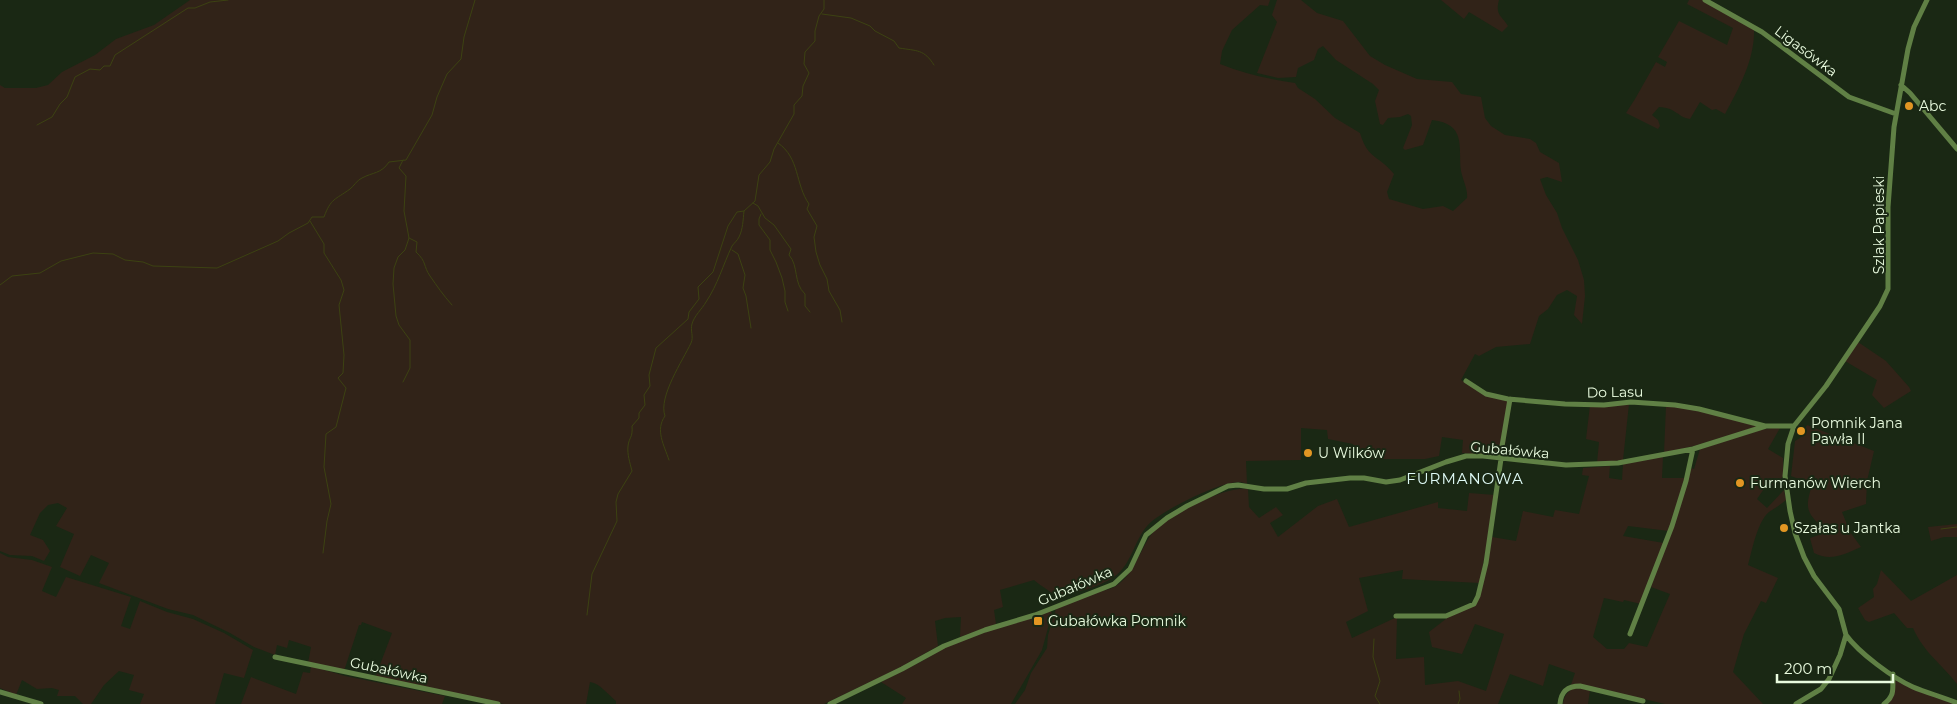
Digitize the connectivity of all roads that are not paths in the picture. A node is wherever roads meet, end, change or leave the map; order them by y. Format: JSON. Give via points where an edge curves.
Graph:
{"nodes":[{"id":1,"x":1705,"y":0,"type":"edge"},
{"id":2,"x":1927,"y":0,"type":"edge"},
{"id":3,"x":1901,"y":85,"type":"junction"},
{"id":4,"x":1896,"y":114,"type":"junction"},
{"id":5,"x":1957,"y":149,"type":"edge"},
{"id":6,"x":1466,"y":381,"type":"dead end"},
{"id":7,"x":1510,"y":399,"type":"junction"},
{"id":8,"x":1766,"y":426,"type":"junction"},
{"id":9,"x":1794,"y":426,"type":"junction"},
{"id":10,"x":1693,"y":449,"type":"junction"},
{"id":11,"x":1501,"y":459,"type":"junction"},
{"id":12,"x":1396,"y":616,"type":"dead end"},
{"id":13,"x":1630,"y":634,"type":"dead end"},
{"id":14,"x":1846,"y":635,"type":"junction"},
{"id":15,"x":275,"y":657,"type":"dead end"},
{"id":16,"x":1893,"y":674,"type":"junction"},
{"id":17,"x":0,"y":692,"type":"edge"},
{"id":18,"x":1643,"y":701,"type":"dead end"},
{"id":19,"x":1957,"y":703,"type":"edge"},
{"id":20,"x":41,"y":704,"type":"edge"},
{"id":21,"x":498,"y":704,"type":"edge"},
{"id":22,"x":830,"y":704,"type":"edge"},
{"id":23,"x":1560,"y":704,"type":"edge"},
{"id":24,"x":1796,"y":704,"type":"edge"},
{"id":25,"x":1884,"y":704,"type":"edge"}],
"edges":[{"from":1,"to":4,"type":"street","name":"Ligasówka","via":[[1762,32],[1849,97]]},
{"from":2,"to":3,"type":"street","name":"Szlak Papieski","via":[[1914,27]]},
{"from":3,"to":4,"type":"street","name":"Szlak Papieski"},
{"from":3,"to":5,"type":"street"},
{"from":4,"to":9,"type":"street","name":"Szlak Papieski","via":[[1888,207],[1888,288],[1880,306],[1826,386]]},
{"from":6,"to":7,"type":"street","name":"Do Lasu","via":[[1486,394]]},
{"from":7,"to":8,"type":"street","name":"Do Lasu","via":[[1565,404],[1660,404],[1700,409]]},
{"from":7,"to":11,"type":"street"},
{"from":8,"to":9,"type":"street","name":"Gubałówka"},
{"from":8,"to":10,"type":"street","name":"Gubałówka"},
{"from":9,"to":14,"type":"street","via":[[1784,468],[1790,511],[1804,557],[1839,609]]},
{"from":10,"to":11,"type":"street","name":"Gubałówka","via":[[1597,465]]},
{"from":10,"to":13,"type":"street","via":[[1672,526]]},
{"from":11,"to":12,"type":"street","via":[[1487,556],[1474,604],[1446,616]]},
{"from":11,"to":22,"type":"street","name":"Gubałówka","via":[[1466,456],[1400,480],[1350,478],[1287,489],[1238,484],[1228,486],[1187,506],[1146,535],[1130,568],[1114,584],[944,646]]},
{"from":14,"to":16,"type":"street","via":[[1854,645]]},
{"from":14,"to":24,"type":"street","via":[[1829,679],[1821,689]]},
{"from":15,"to":21,"type":"street","name":"Gubałówka"},
{"from":16,"to":19,"type":"street","via":[[1912,687]]},
{"from":16,"to":25,"type":"street","via":[[1892,696]]},
{"from":17,"to":20,"type":"street"},
{"from":18,"to":23,"type":"street","via":[[1572,686],[1563,693]]}]}
